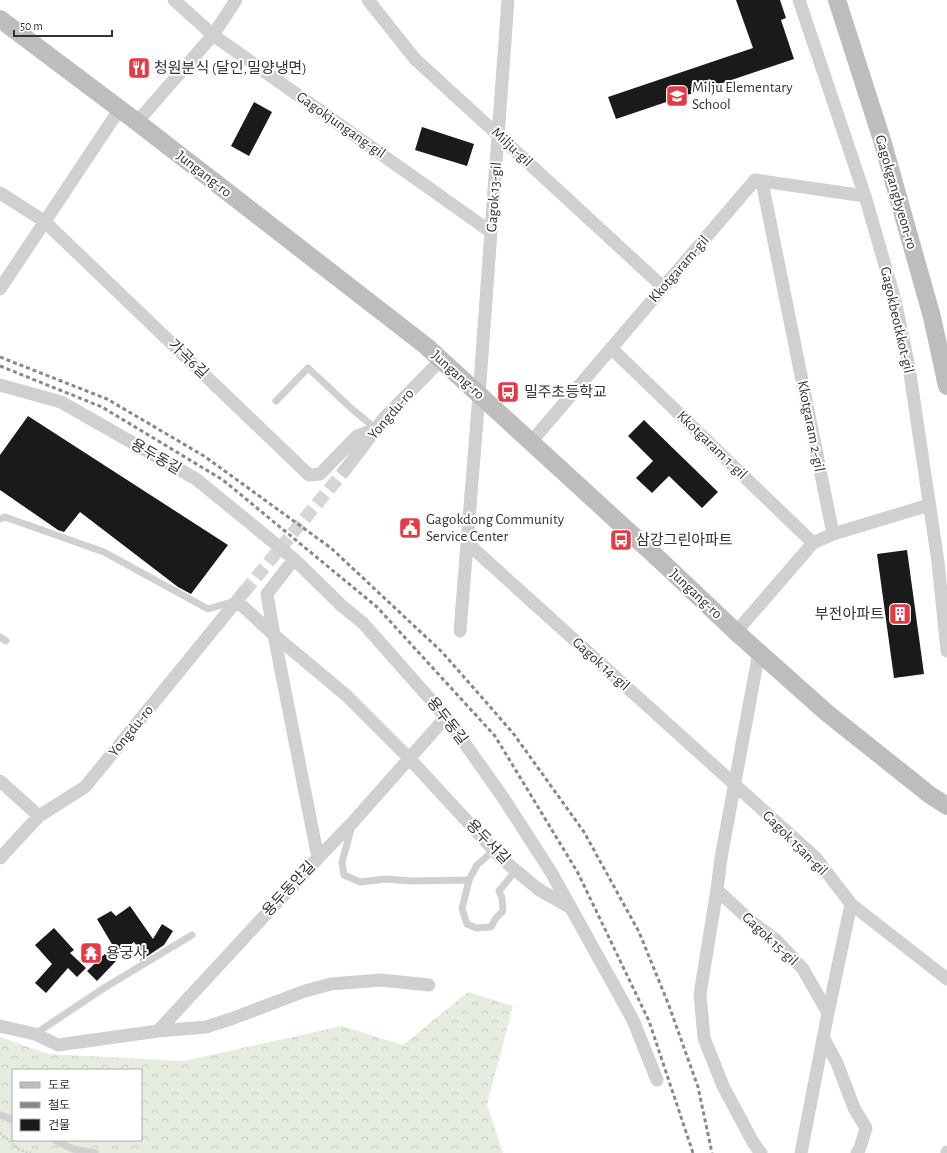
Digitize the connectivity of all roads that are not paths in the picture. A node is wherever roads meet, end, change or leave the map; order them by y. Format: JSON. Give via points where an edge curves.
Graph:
{"nodes":[{"id":1,"x":174,"y":0,"type":"edge"},
{"id":2,"x":236,"y":0,"type":"edge"},
{"id":3,"x":368,"y":0,"type":"edge"},
{"id":4,"x":508,"y":0,"type":"edge"},
{"id":5,"x":798,"y":0,"type":"edge"},
{"id":6,"x":837,"y":0,"type":"edge"},
{"id":7,"x":0,"y":19,"type":"edge"},
{"id":8,"x":213,"y":35,"type":"junction"},
{"id":9,"x":119,"y":110,"type":"junction"},
{"id":10,"x":137,"y":122,"type":"junction"},
{"id":11,"x":498,"y":135,"type":"junction"},
{"id":12,"x":762,"y":182,"type":"junction"},
{"id":13,"x":0,"y":193,"type":"edge"},
{"id":14,"x":865,"y":196,"type":"junction"},
{"id":15,"x":44,"y":221,"type":"junction"},
{"id":16,"x":491,"y":232,"type":"junction"},
{"id":17,"x":663,"y":287,"type":"junction"},
{"id":18,"x":0,"y":289,"type":"edge"},
{"id":19,"x":611,"y":348,"type":"junction"},
{"id":20,"x":441,"y":360,"type":"junction"},
{"id":21,"x":0,"y":386,"type":"edge"},
{"id":22,"x":947,"y":386,"type":"edge"},
{"id":23,"x":479,"y":395,"type":"junction"},
{"id":24,"x":276,"y":401,"type":"dead end"},
{"id":25,"x":376,"y":429,"type":"junction"},
{"id":26,"x":530,"y":442,"type":"junction"},
{"id":27,"x":345,"y":470,"type":"tunnel mouth"},
{"id":28,"x":930,"y":505,"type":"junction"},
{"id":29,"x":0,"y":519,"type":"edge"},
{"id":30,"x":833,"y":534,"type":"junction"},
{"id":31,"x":467,"y":541,"type":"junction"},
{"id":32,"x":813,"y":543,"type":"junction"},
{"id":33,"x":294,"y":559,"type":"junction"},
{"id":34,"x":241,"y":596,"type":"junction"},
{"id":35,"x":460,"y":631,"type":"dead end"},
{"id":36,"x":736,"y":632,"type":"junction"},
{"id":37,"x":274,"y":635,"type":"junction"},
{"id":38,"x":947,"y":651,"type":"edge"},
{"id":39,"x":759,"y":652,"type":"junction"},
{"id":40,"x":446,"y":717,"type":"junction"},
{"id":41,"x":409,"y":758,"type":"junction"},
{"id":42,"x":0,"y":781,"type":"edge"},
{"id":43,"x":735,"y":786,"type":"junction"},
{"id":44,"x":947,"y":806,"type":"edge"},
{"id":45,"x":39,"y":816,"type":"junction"},
{"id":46,"x":353,"y":822,"type":"junction"},
{"id":47,"x":494,"y":850,"type":"junction"},
{"id":48,"x":0,"y":858,"type":"edge"},
{"id":49,"x":318,"y":858,"type":"junction"},
{"id":50,"x":516,"y":870,"type":"junction"},
{"id":51,"x":469,"y":880,"type":"junction"},
{"id":52,"x":717,"y":890,"type":"junction"},
{"id":53,"x":852,"y":904,"type":"junction"},
{"id":54,"x":570,"y":908,"type":"junction"},
{"id":55,"x":192,"y":936,"type":"dead end"},
{"id":56,"x":947,"y":978,"type":"edge"},
{"id":57,"x":429,"y":985,"type":"dead end"},
{"id":58,"x":828,"y":1013,"type":"junction"},
{"id":59,"x":0,"y":1026,"type":"edge"},
{"id":60,"x":158,"y":1031,"type":"junction"},
{"id":61,"x":35,"y":1034,"type":"junction"},
{"id":62,"x":823,"y":1037,"type":"junction"},
{"id":63,"x":658,"y":1080,"type":"dead end"},
{"id":64,"x":0,"y":1115,"type":"edge"},
{"id":65,"x":12,"y":1120,"type":"edge"},
{"id":66,"x":57,"y":1141,"type":"edge"},
{"id":67,"x":95,"y":1153,"type":"edge"},
{"id":68,"x":761,"y":1153,"type":"edge"},
{"id":69,"x":801,"y":1153,"type":"edge"},
{"id":70,"x":857,"y":1153,"type":"edge"}],
"edges":[{"from":1,"to":8,"type":"street","name":"Gagokjungang-gil"},
{"from":2,"to":8,"type":"street"},
{"from":3,"to":11,"type":"street","name":"Milju-gil","via":[[415,59]]},
{"from":4,"to":11,"type":"street","name":"Gagok 13-gil"},
{"from":5,"to":14,"type":"street","name":"Gagokbeotkkot-gil"},
{"from":6,"to":22,"type":"main road","name":"Gagokgangbyeon-ro","via":[[882,140],[932,317]]},
{"from":7,"to":9,"type":"main road","name":"Jungang-ro"},
{"from":8,"to":10,"type":"street"},
{"from":8,"to":16,"type":"street","name":"Gagokjungang-gil"},
{"from":9,"to":10,"type":"main road","name":"Jungang-ro"},
{"from":9,"to":15,"type":"street"},
{"from":10,"to":20,"type":"main road","name":"Jungang-ro"},
{"from":11,"to":16,"type":"street","name":"Gagok 13-gil"},
{"from":11,"to":17,"type":"street","name":"Milju-gil"},
{"from":12,"to":14,"type":"street"},
{"from":12,"to":17,"type":"street","name":"Kkotgaram-gil","via":[[755,180]]},
{"from":12,"to":30,"type":"street","name":"Kkotgaram 2-gil"},
{"from":13,"to":15,"type":"street","name":"가곡6길"},
{"from":14,"to":28,"type":"street","name":"Gagokbeotkkot-gil","via":[[895,300],[909,367]]},
{"from":15,"to":18,"type":"street"},
{"from":15,"to":25,"type":"street","name":"가곡6길","via":[[309,475],[320,474],[357,436]]},
{"from":16,"to":23,"type":"street","name":"Gagok 13-gil"},
{"from":17,"to":19,"type":"street","name":"Kkotgaram-gil"},
{"from":19,"to":26,"type":"street","name":"Kkotgaram-gil"},
{"from":19,"to":32,"type":"street","name":"Kkotgaram 1-gil"},
{"from":20,"to":23,"type":"main road","name":"Jungang-ro"},
{"from":20,"to":25,"type":"street","name":"Yongdu-ro"},
{"from":21,"to":33,"type":"street","name":"용두동길","via":[[61,402],[196,479]]},
{"from":23,"to":26,"type":"main road","name":"Jungang-ro"},
{"from":23,"to":31,"type":"street"},
{"from":24,"to":25,"type":"lane","via":[[308,368]]},
{"from":25,"to":27,"type":"street","name":"Yongdu-ro"},
{"from":26,"to":36,"type":"main road","name":"Jungang-ro"},
{"from":28,"to":30,"type":"street"},
{"from":28,"to":38,"type":"street","name":"Gagokbeotkkot-gil"},
{"from":29,"to":34,"type":"lane","via":[[5,517],[104,552],[208,609]]},
{"from":30,"to":32,"type":"street"},
{"from":31,"to":35,"type":"street"},
{"from":31,"to":43,"type":"street","name":"Gagok 14-gil"},
{"from":32,"to":36,"type":"street"},
{"from":33,"to":37,"type":"street","via":[[267,594]]},
{"from":33,"to":40,"type":"street","name":"용두동길","via":[[363,623]]},
{"from":34,"to":37,"type":"street"},
{"from":34,"to":45,"type":"street","name":"Yongdu-ro","via":[[85,787]]},
{"from":36,"to":39,"type":"main road","name":"Jungang-ro"},
{"from":37,"to":41,"type":"street","name":"용두서길","via":[[347,696]]},
{"from":37,"to":49,"type":"street","name":"용두동안길"},
{"from":39,"to":43,"type":"street"},
{"from":39,"to":44,"type":"main road","name":"Jungang-ro","via":[[827,713]]},
{"from":40,"to":41,"type":"street"},
{"from":40,"to":54,"type":"street","name":"용두동길","via":[[502,796],[551,872]]},
{"from":41,"to":46,"type":"street"},
{"from":41,"to":47,"type":"street","name":"용두서길"},
{"from":42,"to":45,"type":"street"},
{"from":43,"to":52,"type":"street"},
{"from":43,"to":53,"type":"street","name":"Gagok 15an-gil","via":[[814,857]]},
{"from":45,"to":48,"type":"street","name":"Yongdu-ro"},
{"from":46,"to":49,"type":"street"},
{"from":46,"to":51,"type":"lane","via":[[342,862],[344,875],[360,882],[386,879]]},
{"from":47,"to":50,"type":"street","name":"용두서길"},
{"from":47,"to":51,"type":"lane","via":[[477,865]]},
{"from":49,"to":60,"type":"street","name":"용두동안길"},
{"from":50,"to":51,"type":"lane","via":[[499,891],[503,911],[491,927],[476,928],[467,924],[462,909]]},
{"from":50,"to":54,"type":"street","name":"용두서길","via":[[538,889]]},
{"from":52,"to":58,"type":"street","name":"Gagok 15-gil","via":[[776,940],[803,969]]},
{"from":52,"to":68,"type":"street","via":[[700,994],[704,1038],[723,1086]]},
{"from":53,"to":56,"type":"street","name":"Gagok 15an-gil"},
{"from":53,"to":58,"type":"street"},
{"from":54,"to":63,"type":"street","name":"용두서길","via":[[633,1020]]},
{"from":55,"to":61,"type":"lane","via":[[104,988]]},
{"from":57,"to":60,"type":"street","via":[[381,980],[331,984],[206,1027]]},
{"from":58,"to":62,"type":"street"},
{"from":59,"to":61,"type":"street"},
{"from":60,"to":61,"type":"street","via":[[58,1045]]},
{"from":62,"to":69,"type":"street"},
{"from":62,"to":70,"type":"street","via":[[837,1063],[854,1108],[866,1128]]},
{"from":64,"to":65,"type":"lane"},
{"from":66,"to":67,"type":"lane","via":[[73,1149]]}]}
